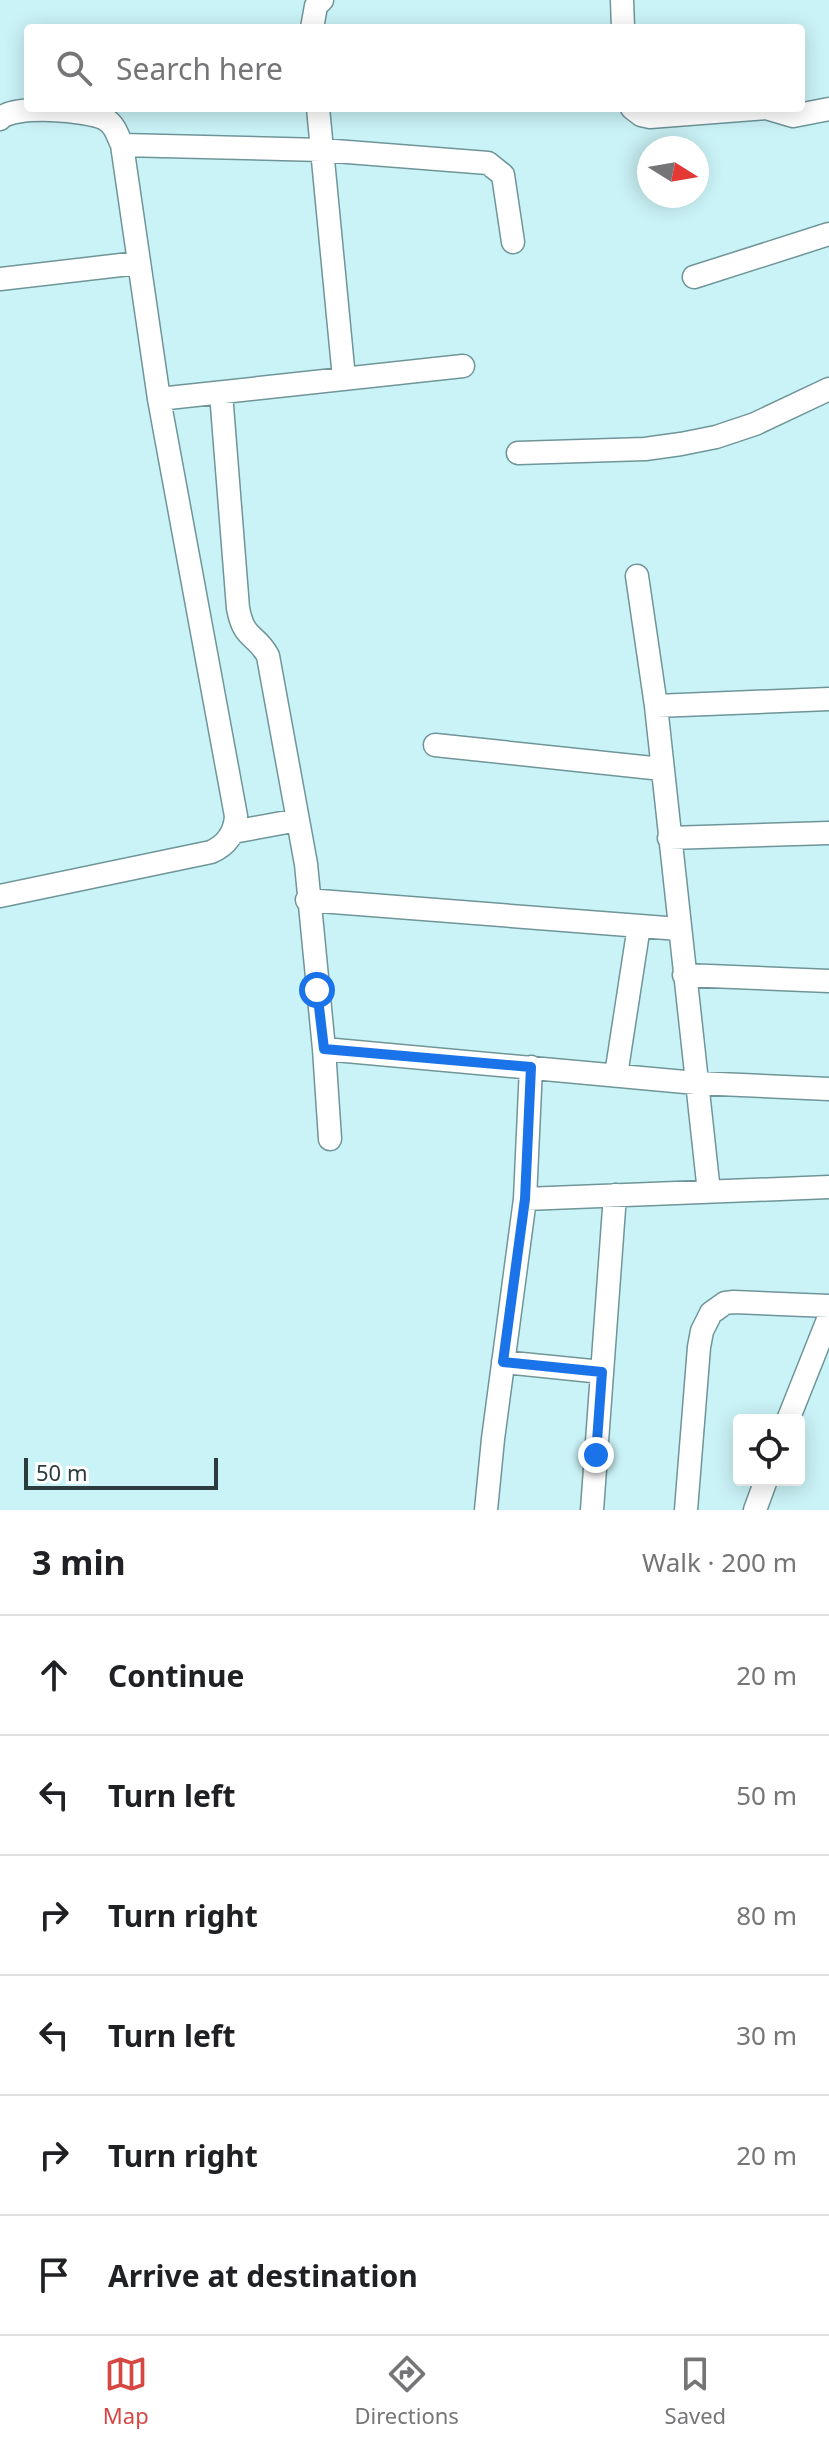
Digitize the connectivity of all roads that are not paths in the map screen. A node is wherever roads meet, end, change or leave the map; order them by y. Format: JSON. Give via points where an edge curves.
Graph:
{"nodes":[{"id":1,"x":322,"y":0,"type":"edge"},
{"id":2,"x":622,"y":0,"type":"edge"},
{"id":3,"x":313,"y":24,"type":"edge"},
{"id":4,"x":623,"y":24,"type":"edge"},
{"id":5,"x":829,"y":109,"type":"edge"},
{"id":6,"x":24,"y":111,"type":"edge"},
{"id":7,"x":53,"y":112,"type":"edge"},
{"id":8,"x":318,"y":112,"type":"edge"},
{"id":9,"x":637,"y":112,"type":"edge"},
{"id":10,"x":714,"y":112,"type":"edge"},
{"id":11,"x":780,"y":112,"type":"edge"},
{"id":12,"x":0,"y":119,"type":"edge"},
{"id":13,"x":122,"y":145,"type":"junction"},
{"id":14,"x":322,"y":150,"type":"junction"},
{"id":15,"x":829,"y":234,"type":"edge"},
{"id":16,"x":513,"y":242,"type":"dead end"},
{"id":17,"x":138,"y":263,"type":"junction"},
{"id":18,"x":694,"y":277,"type":"dead end"},
{"id":19,"x":0,"y":279,"type":"edge"},
{"id":20,"x":463,"y":366,"type":"dead end"},
{"id":21,"x":344,"y":378,"type":"junction"},
{"id":22,"x":829,"y":389,"type":"edge"},
{"id":23,"x":221,"y":393,"type":"junction"},
{"id":24,"x":159,"y":399,"type":"junction"},
{"id":25,"x":518,"y":453,"type":"dead end"},
{"id":26,"x":637,"y":576,"type":"dead end"},
{"id":27,"x":829,"y":699,"type":"edge"},
{"id":28,"x":656,"y":706,"type":"junction"},
{"id":29,"x":435,"y":745,"type":"dead end"},
{"id":30,"x":662,"y":769,"type":"junction"},
{"id":31,"x":298,"y":820,"type":"junction"},
{"id":32,"x":233,"y":832,"type":"junction"},
{"id":33,"x":829,"y":833,"type":"edge"},
{"id":34,"x":669,"y":838,"type":"junction"},
{"id":35,"x":0,"y":896,"type":"edge"},
{"id":36,"x":307,"y":900,"type":"junction"},
{"id":37,"x":639,"y":926,"type":"junction"},
{"id":38,"x":679,"y":929,"type":"junction"},
{"id":39,"x":684,"y":975,"type":"junction"},
{"id":40,"x":829,"y":981,"type":"edge"},
{"id":41,"x":324,"y":1049,"type":"junction"},
{"id":42,"x":531,"y":1067,"type":"junction"},
{"id":43,"x":616,"y":1075,"type":"junction"},
{"id":44,"x":696,"y":1083,"type":"junction"},
{"id":45,"x":829,"y":1089,"type":"edge"},
{"id":46,"x":330,"y":1139,"type":"dead end"},
{"id":47,"x":829,"y":1187,"type":"edge"},
{"id":48,"x":709,"y":1192,"type":"junction"},
{"id":49,"x":615,"y":1195,"type":"junction"},
{"id":50,"x":525,"y":1199,"type":"junction"},
{"id":51,"x":829,"y":1306,"type":"edge"},
{"id":52,"x":829,"y":1317,"type":"edge"},
{"id":53,"x":503,"y":1362,"type":"junction"},
{"id":54,"x":602,"y":1372,"type":"junction"},
{"id":55,"x":790,"y":1414,"type":"edge"},
{"id":56,"x":764,"y":1486,"type":"edge"},
{"id":57,"x":486,"y":1510,"type":"edge"},
{"id":58,"x":592,"y":1510,"type":"edge"},
{"id":59,"x":686,"y":1510,"type":"edge"},
{"id":60,"x":755,"y":1510,"type":"edge"}],
"edges":[{"from":1,"to":3,"type":"street"},
{"from":2,"to":4,"type":"street"},
{"from":5,"to":11,"type":"street","via":[[793,116]]},
{"from":6,"to":12,"type":"street"},
{"from":7,"to":13,"type":"street","via":[[99,116],[114,127]]},
{"from":8,"to":14,"type":"street"},
{"from":9,"to":10,"type":"street","via":[[650,117]]},
{"from":13,"to":14,"type":"street"},
{"from":13,"to":17,"type":"street"},
{"from":14,"to":16,"type":"street","via":[[495,166],[503,175]]},
{"from":14,"to":21,"type":"street"},
{"from":15,"to":18,"type":"street"},
{"from":17,"to":19,"type":"street"},
{"from":17,"to":24,"type":"street"},
{"from":20,"to":21,"type":"street"},
{"from":21,"to":23,"type":"street"},
{"from":22,"to":25,"type":"street","via":[[755,424],[704,440],[645,449]]},
{"from":23,"to":24,"type":"street"},
{"from":23,"to":31,"type":"street","via":[[238,608],[246,634],[268,656]]},
{"from":24,"to":32,"type":"street","via":[[234,800]]},
{"from":26,"to":28,"type":"street"},
{"from":27,"to":28,"type":"street"},
{"from":28,"to":30,"type":"street"},
{"from":29,"to":30,"type":"street"},
{"from":30,"to":34,"type":"street"},
{"from":31,"to":32,"type":"street"},
{"from":31,"to":36,"type":"street"},
{"from":32,"to":35,"type":"street","via":[[211,852]]},
{"from":33,"to":34,"type":"street"},
{"from":34,"to":38,"type":"street"},
{"from":36,"to":37,"type":"street"},
{"from":36,"to":41,"type":"street"},
{"from":37,"to":38,"type":"street"},
{"from":37,"to":43,"type":"street"},
{"from":38,"to":39,"type":"street"},
{"from":39,"to":40,"type":"street"},
{"from":39,"to":44,"type":"street"},
{"from":41,"to":42,"type":"street"},
{"from":41,"to":46,"type":"street"},
{"from":42,"to":43,"type":"street"},
{"from":42,"to":50,"type":"street"},
{"from":43,"to":44,"type":"street"},
{"from":44,"to":45,"type":"street"},
{"from":44,"to":48,"type":"street"},
{"from":47,"to":48,"type":"street"},
{"from":48,"to":49,"type":"street"},
{"from":49,"to":50,"type":"street"},
{"from":49,"to":54,"type":"street"},
{"from":50,"to":53,"type":"street"},
{"from":51,"to":59,"type":"street","via":[[734,1302],[711,1313],[699,1347]]},
{"from":52,"to":55,"type":"street"},
{"from":53,"to":54,"type":"street"},
{"from":53,"to":57,"type":"street"},
{"from":54,"to":58,"type":"street"},
{"from":56,"to":60,"type":"street"}]}
